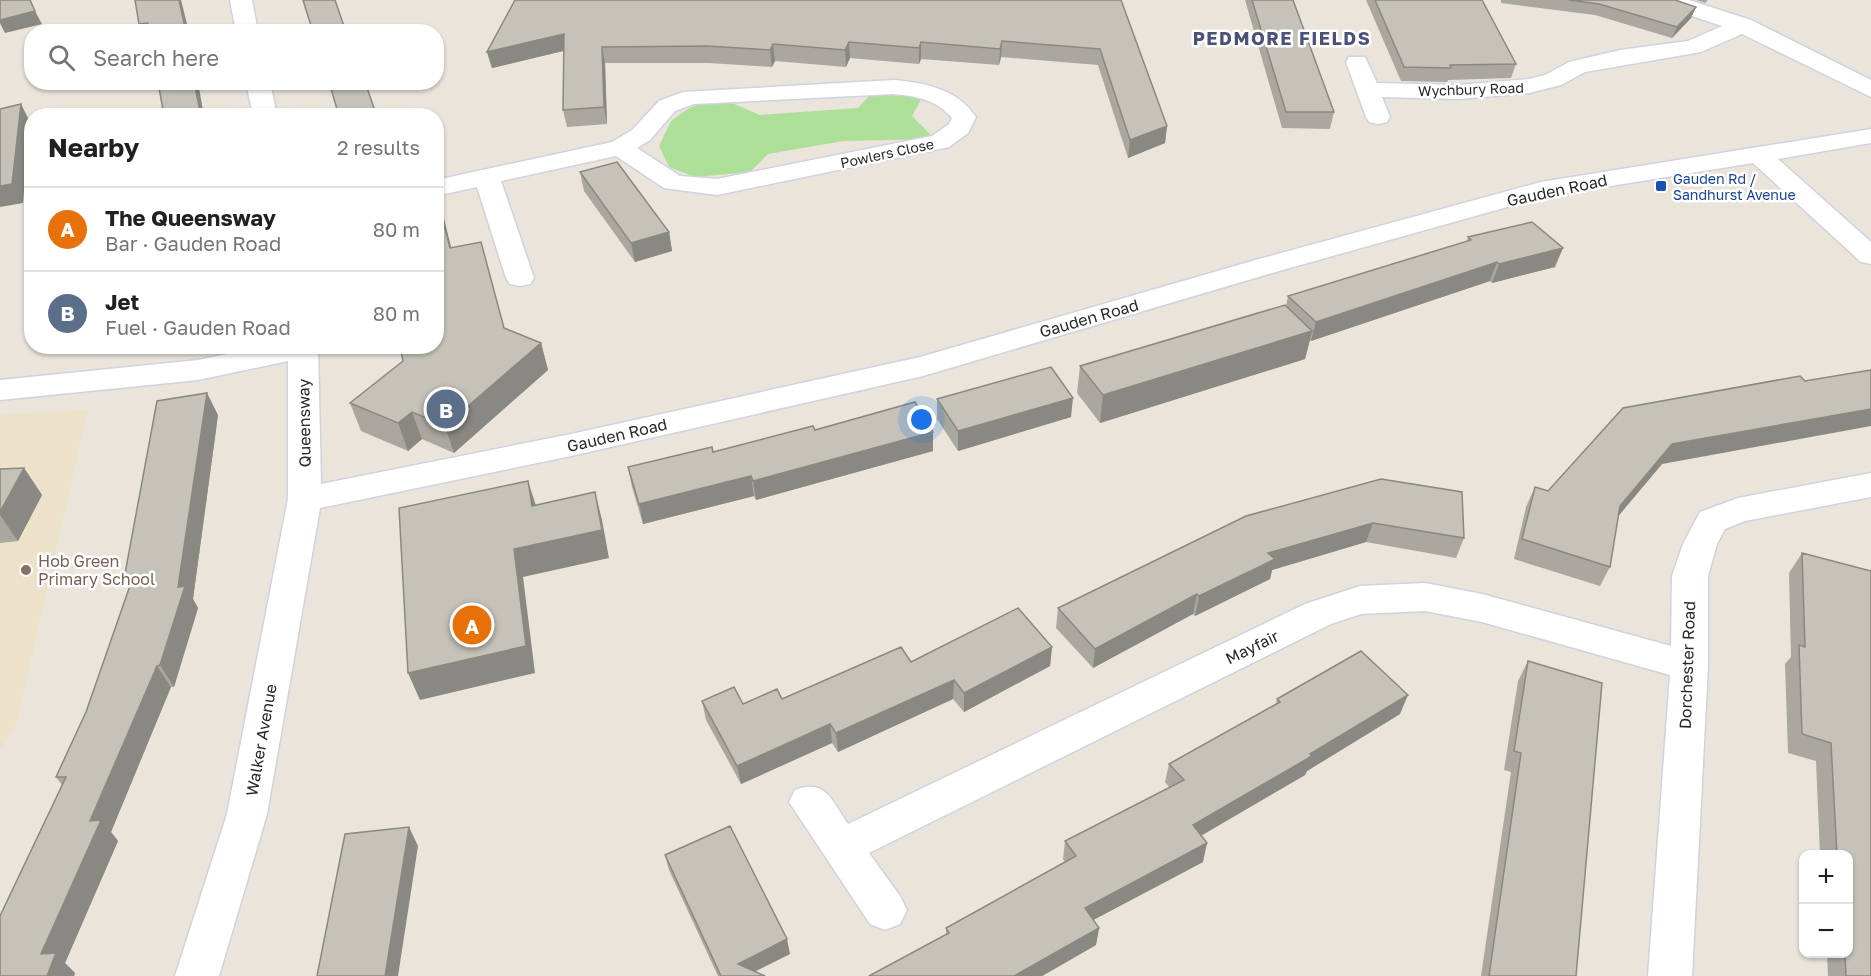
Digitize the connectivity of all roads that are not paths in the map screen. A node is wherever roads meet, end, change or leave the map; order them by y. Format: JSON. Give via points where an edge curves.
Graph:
{"nodes":[{"id":1,"x":241,"y":0,"type":"edge"},
{"id":2,"x":1667,"y":0,"type":"edge"},
{"id":3,"x":246,"y":24,"type":"edge"},
{"id":4,"x":1743,"y":25,"type":"junction"},
{"id":5,"x":1357,"y":62,"type":"dead end"},
{"id":6,"x":260,"y":90,"type":"edge"},
{"id":7,"x":1368,"y":90,"type":"junction"},
{"id":8,"x":1871,"y":90,"type":"edge"},
{"id":9,"x":263,"y":108,"type":"edge"},
{"id":10,"x":1378,"y":117,"type":"dead end"},
{"id":11,"x":1871,"y":136,"type":"edge"},
{"id":12,"x":620,"y":148,"type":"junction"},
{"id":13,"x":1758,"y":154,"type":"junction"},
{"id":14,"x":487,"y":177,"type":"junction"},
{"id":15,"x":444,"y":186,"type":"edge"},
{"id":16,"x":1871,"y":256,"type":"edge"},
{"id":17,"x":520,"y":278,"type":"dead end"},
{"id":18,"x":271,"y":354,"type":"edge"},
{"id":19,"x":303,"y":354,"type":"edge"},
{"id":20,"x":0,"y":390,"type":"edge"},
{"id":21,"x":1871,"y":485,"type":"edge"},
{"id":22,"x":305,"y":499,"type":"junction"},
{"id":23,"x":1689,"y":666,"type":"junction"},
{"id":24,"x":809,"y":802,"type":"dead end"},
{"id":25,"x":842,"y":847,"type":"junction"},
{"id":26,"x":885,"y":910,"type":"dead end"},
{"id":27,"x":197,"y":976,"type":"edge"},
{"id":28,"x":1671,"y":976,"type":"edge"}],
"edges":[{"from":1,"to":3,"type":"street"},
{"from":2,"to":4,"type":"street"},
{"from":4,"to":7,"type":"street","name":"Wychbury Road","via":[[1693,46],[1577,67],[1553,80],[1529,86],[1459,92]]},
{"from":4,"to":8,"type":"street","via":[[1824,62]]},
{"from":5,"to":7,"type":"street"},
{"from":6,"to":9,"type":"street"},
{"from":7,"to":10,"type":"street"},
{"from":11,"to":13,"type":"street","name":"Gauden Road"},
{"from":12,"to":12,"type":"street","name":"Powlers Close","via":[[641,135],[667,106],[691,97],[923,89],[956,105],[964,117],[958,128],[940,142],[717,188],[673,183]]},
{"from":12,"to":14,"type":"street","name":"Powlers Close"},
{"from":13,"to":16,"type":"street"},
{"from":13,"to":22,"type":"street","name":"Gauden Road","via":[[1541,190],[923,366],[571,445]]},
{"from":14,"to":15,"type":"street","name":"Powlers Close"},
{"from":14,"to":17,"type":"street"},
{"from":18,"to":20,"type":"street","via":[[198,370]]},
{"from":19,"to":22,"type":"street","name":"Queensway"},
{"from":21,"to":23,"type":"street","name":"Dorchester Road","via":[[1738,510],[1712,521],[1690,576]]},
{"from":22,"to":27,"type":"street","name":"Walker Avenue","via":[[247,814]]},
{"from":23,"to":25,"type":"street","name":"Mayfair","via":[[1482,608],[1425,597],[1360,600],[1318,614]]},
{"from":23,"to":28,"type":"street","name":"Dorchester Road"},
{"from":24,"to":25,"type":"street"},
{"from":25,"to":26,"type":"street"}]}
